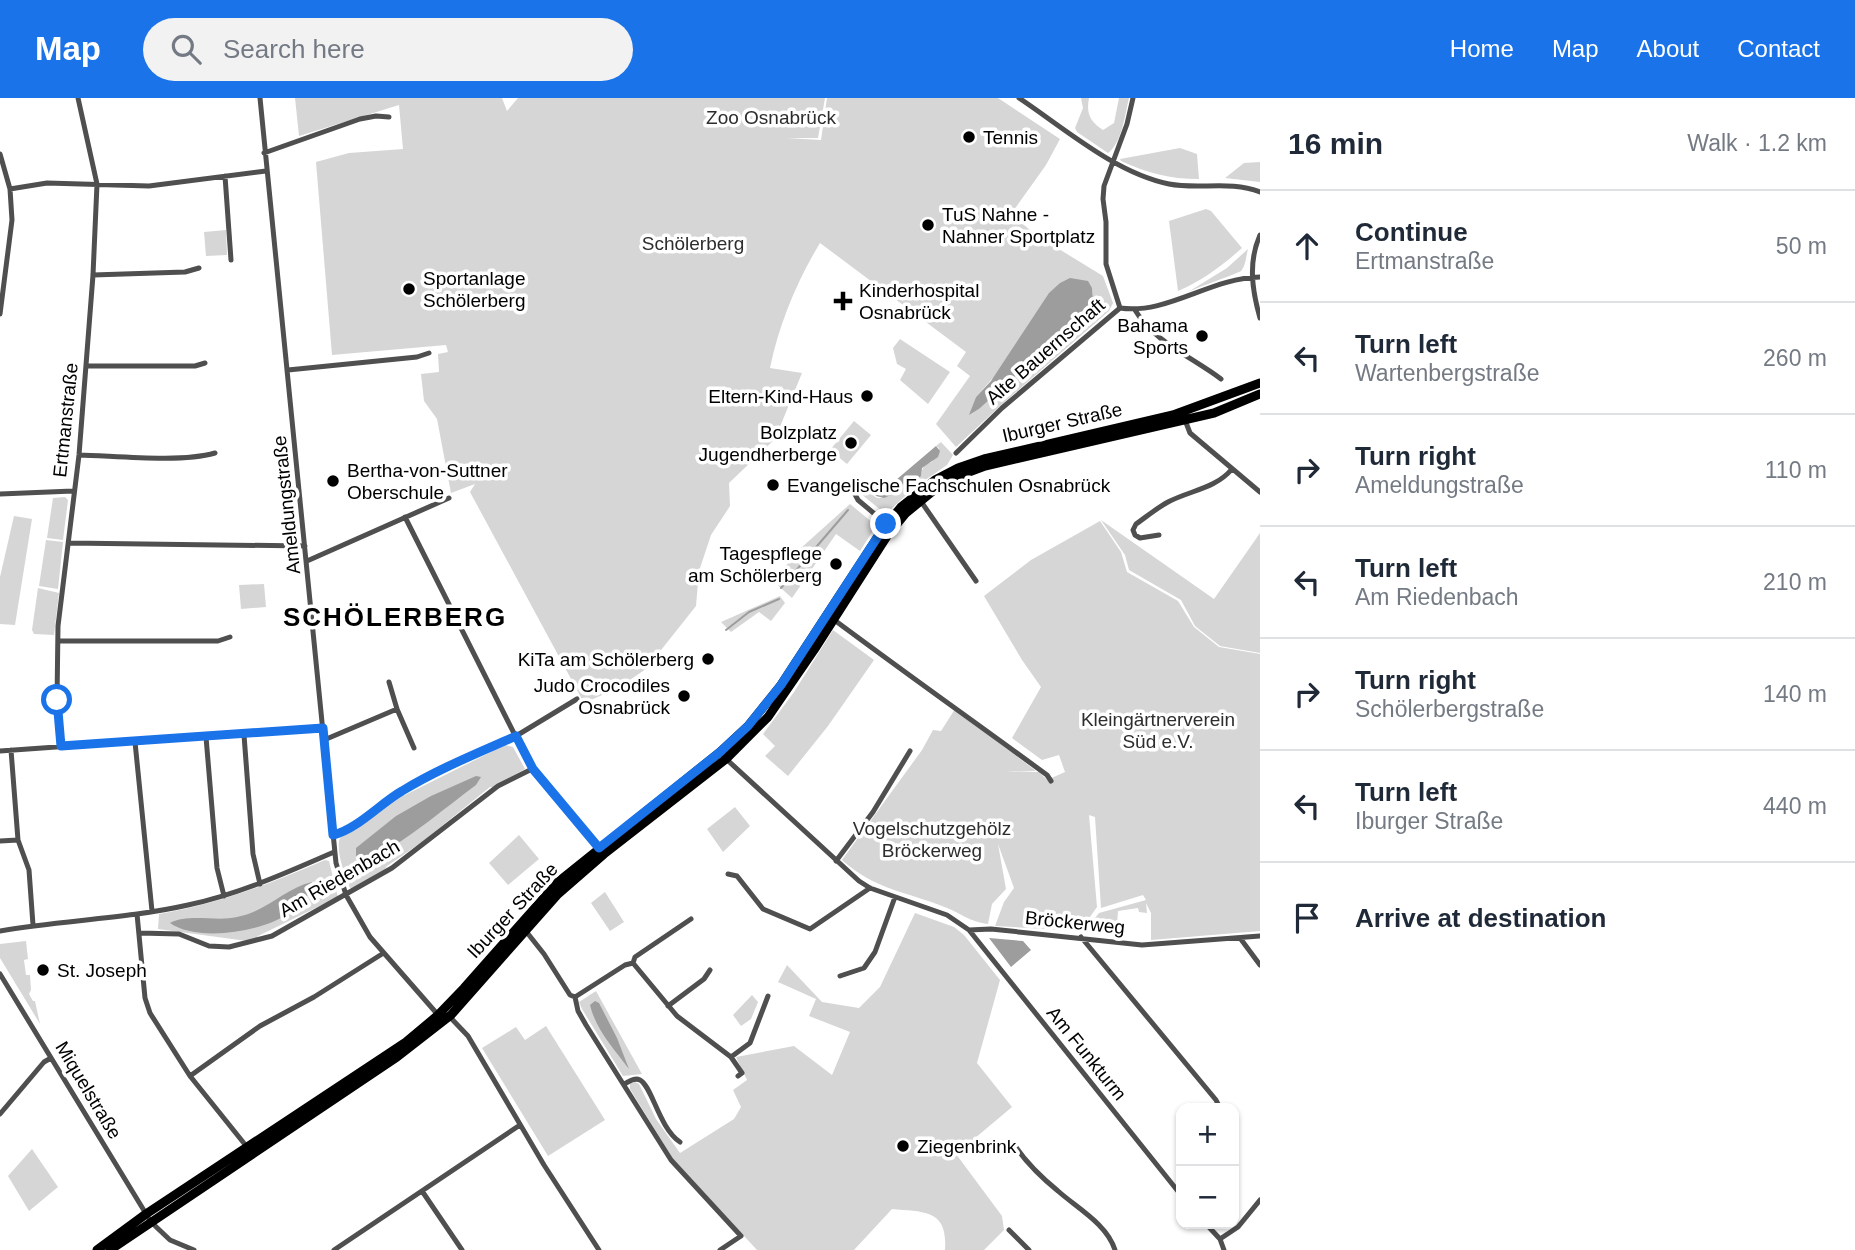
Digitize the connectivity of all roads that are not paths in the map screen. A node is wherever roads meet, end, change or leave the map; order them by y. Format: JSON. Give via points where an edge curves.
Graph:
{"nodes":[{"id":1,"x":78,"y":98,"type":"edge"},
{"id":2,"x":260,"y":98,"type":"edge"},
{"id":3,"x":1018,"y":98,"type":"edge"},
{"id":4,"x":1133,"y":98,"type":"edge"},
{"id":5,"x":389,"y":117,"type":"dead end"},
{"id":6,"x":0,"y":153,"type":"edge"},
{"id":7,"x":264,"y":153,"type":"junction"},
{"id":8,"x":1113,"y":162,"type":"junction"},
{"id":9,"x":266,"y":171,"type":"junction"},
{"id":10,"x":225,"y":176,"type":"junction"},
{"id":11,"x":97,"y":184,"type":"junction"},
{"id":12,"x":10,"y":189,"type":"junction"},
{"id":13,"x":1260,"y":191,"type":"edge"},
{"id":14,"x":1260,"y":235,"type":"edge"},
{"id":15,"x":231,"y":260,"type":"dead end"},
{"id":16,"x":199,"y":268,"type":"dead end"},
{"id":17,"x":93,"y":275,"type":"junction"},
{"id":18,"x":1252,"y":277,"type":"junction"},
{"id":19,"x":1260,"y":277,"type":"edge"},
{"id":20,"x":1119,"y":307,"type":"junction"},
{"id":21,"x":1135,"y":310,"type":"junction"},
{"id":22,"x":0,"y":314,"type":"edge"},
{"id":23,"x":1260,"y":318,"type":"edge"},
{"id":24,"x":429,"y":353,"type":"dead end"},
{"id":25,"x":205,"y":363,"type":"dead end"},
{"id":26,"x":86,"y":366,"type":"junction"},
{"id":27,"x":288,"y":370,"type":"junction"},
{"id":28,"x":1221,"y":379,"type":"dead end"},
{"id":29,"x":1260,"y":383,"type":"edge"},
{"id":30,"x":1260,"y":394,"type":"edge"},
{"id":31,"x":1185,"y":420,"type":"junction"},
{"id":32,"x":215,"y":453,"type":"dead end"},
{"id":33,"x":956,"y":453,"type":"dead end"},
{"id":34,"x":79,"y":454,"type":"junction"},
{"id":35,"x":1232,"y":469,"type":"junction"},
{"id":36,"x":849,"y":483,"type":"dead end"},
{"id":37,"x":73,"y":491,"type":"junction"},
{"id":38,"x":1260,"y":492,"type":"edge"},
{"id":39,"x":0,"y":494,"type":"edge"},
{"id":40,"x":449,"y":498,"type":"dead end"},
{"id":41,"x":920,"y":500,"type":"junction"},
{"id":42,"x":405,"y":517,"type":"junction"},
{"id":43,"x":889,"y":527,"type":"junction"},
{"id":44,"x":1159,"y":535,"type":"dead end"},
{"id":45,"x":69,"y":543,"type":"junction"},
{"id":46,"x":305,"y":546,"type":"junction"},
{"id":47,"x":307,"y":561,"type":"junction"},
{"id":48,"x":976,"y":582,"type":"dead end"},
{"id":49,"x":831,"y":617,"type":"junction"},
{"id":50,"x":230,"y":637,"type":"dead end"},
{"id":51,"x":60,"y":641,"type":"junction"},
{"id":52,"x":389,"y":682,"type":"dead end"},
{"id":53,"x":577,"y":699,"type":"dead end"},
{"id":54,"x":397,"y":709,"type":"junction"},
{"id":55,"x":323,"y":728,"type":"junction"},
{"id":56,"x":244,"y":735,"type":"junction"},
{"id":57,"x":516,"y":736,"type":"junction"},
{"id":58,"x":206,"y":737,"type":"junction"},
{"id":59,"x":324,"y":740,"type":"junction"},
{"id":60,"x":135,"y":742,"type":"junction"},
{"id":61,"x":61,"y":746,"type":"junction"},
{"id":62,"x":414,"y":748,"type":"dead end"},
{"id":63,"x":11,"y":750,"type":"junction"},
{"id":64,"x":0,"y":751,"type":"edge"},
{"id":65,"x":910,"y":751,"type":"dead end"},
{"id":66,"x":723,"y":756,"type":"junction"},
{"id":67,"x":533,"y":769,"type":"junction"},
{"id":68,"x":1051,"y":781,"type":"dead end"},
{"id":69,"x":333,"y":835,"type":"junction"},
{"id":70,"x":18,"y":840,"type":"junction"},
{"id":71,"x":0,"y":841,"type":"edge"},
{"id":72,"x":601,"y":851,"type":"junction"},
{"id":73,"x":334,"y":852,"type":"junction"},
{"id":74,"x":836,"y":861,"type":"junction"},
{"id":75,"x":728,"y":874,"type":"dead end"},
{"id":76,"x":260,"y":884,"type":"junction"},
{"id":77,"x":870,"y":888,"type":"junction"},
{"id":78,"x":346,"y":895,"type":"junction"},
{"id":79,"x":224,"y":897,"type":"junction"},
{"id":80,"x":895,"y":897,"type":"junction"},
{"id":81,"x":152,"y":911,"type":"junction"},
{"id":82,"x":137,"y":914,"type":"junction"},
{"id":83,"x":691,"y":919,"type":"dead end"},
{"id":84,"x":33,"y":925,"type":"junction"},
{"id":85,"x":525,"y":930,"type":"junction"},
{"id":86,"x":970,"y":930,"type":"junction"},
{"id":87,"x":0,"y":931,"type":"edge"},
{"id":88,"x":140,"y":933,"type":"junction"},
{"id":89,"x":1260,"y":936,"type":"edge"},
{"id":90,"x":1081,"y":937,"type":"junction"},
{"id":91,"x":1240,"y":938,"type":"junction"},
{"id":92,"x":382,"y":954,"type":"junction"},
{"id":93,"x":633,"y":963,"type":"junction"},
{"id":94,"x":1260,"y":965,"type":"edge"},
{"id":95,"x":710,"y":970,"type":"dead end"},
{"id":96,"x":0,"y":974,"type":"edge"},
{"id":97,"x":841,"y":976,"type":"dead end"},
{"id":98,"x":768,"y":996,"type":"dead end"},
{"id":99,"x":575,"y":997,"type":"junction"},
{"id":100,"x":668,"y":1006,"type":"junction"},
{"id":101,"x":451,"y":1015,"type":"junction"},
{"id":102,"x":437,"y":1016,"type":"junction"},
{"id":103,"x":732,"y":1057,"type":"junction"},
{"id":104,"x":51,"y":1058,"type":"junction"},
{"id":105,"x":191,"y":1076,"type":"junction"},
{"id":106,"x":738,"y":1076,"type":"dead end"},
{"id":107,"x":624,"y":1084,"type":"junction"},
{"id":108,"x":1218,"y":1103,"type":"edge"},
{"id":109,"x":0,"y":1114,"type":"edge"},
{"id":110,"x":520,"y":1125,"type":"junction"},
{"id":111,"x":680,"y":1142,"type":"dead end"},
{"id":112,"x":1015,"y":1146,"type":"dead end"},
{"id":113,"x":247,"y":1148,"type":"junction"},
{"id":114,"x":1176,"y":1189,"type":"edge"},
{"id":115,"x":422,"y":1191,"type":"junction"},
{"id":116,"x":1260,"y":1200,"type":"edge"},
{"id":117,"x":148,"y":1218,"type":"junction"},
{"id":118,"x":1211,"y":1229,"type":"edge"},
{"id":119,"x":1009,"y":1230,"type":"dead end"},
{"id":120,"x":1220,"y":1239,"type":"junction"},
{"id":121,"x":97,"y":1250,"type":"edge"},
{"id":122,"x":110,"y":1250,"type":"edge"},
{"id":123,"x":194,"y":1250,"type":"edge"},
{"id":124,"x":334,"y":1250,"type":"edge"},
{"id":125,"x":462,"y":1250,"type":"edge"},
{"id":126,"x":599,"y":1250,"type":"edge"},
{"id":127,"x":720,"y":1250,"type":"edge"},
{"id":128,"x":1028,"y":1250,"type":"edge"},
{"id":129,"x":1115,"y":1250,"type":"edge"},
{"id":130,"x":1224,"y":1250,"type":"edge"}],
"edges":[{"from":1,"to":11,"type":"street","name":"Ertmanstraße"},
{"from":2,"to":7,"type":"street","name":"Ameldungstraße"},
{"from":3,"to":8,"type":"street"},
{"from":4,"to":8,"type":"street","name":"Alte Bauernschaft"},
{"from":5,"to":7,"type":"street","via":[[360,119]]},
{"from":6,"to":12,"type":"street"},
{"from":7,"to":9,"type":"street","name":"Ameldungstraße"},
{"from":8,"to":13,"type":"street","via":[[1171,185]]},
{"from":8,"to":20,"type":"street","name":"Alte Bauernschaft","via":[[1103,199],[1106,264]]},
{"from":9,"to":10,"type":"street"},
{"from":9,"to":27,"type":"street","name":"Ameldungstraße"},
{"from":10,"to":11,"type":"street","via":[[149,186]]},
{"from":10,"to":15,"type":"street"},
{"from":11,"to":12,"type":"street","via":[[47,183]]},
{"from":11,"to":17,"type":"street","name":"Ertmanstraße"},
{"from":12,"to":22,"type":"street","via":[[12,220]]},
{"from":14,"to":18,"type":"street"},
{"from":16,"to":17,"type":"street"},
{"from":17,"to":26,"type":"street","name":"Ertmanstraße"},
{"from":18,"to":19,"type":"street"},
{"from":18,"to":21,"type":"street","via":[[1227,280]]},
{"from":18,"to":23,"type":"street"},
{"from":20,"to":21,"type":"street"},
{"from":20,"to":33,"type":"street","name":"Alte Bauernschaft"},
{"from":21,"to":28,"type":"street","via":[[1185,357]]},
{"from":24,"to":27,"type":"street"},
{"from":25,"to":26,"type":"street"},
{"from":26,"to":34,"type":"street","name":"Ertmanstraße"},
{"from":27,"to":46,"type":"street","name":"Ameldungstraße"},
{"from":29,"to":43,"type":"main road","name":"Iburger Straße","via":[[1173,415],[1012,451],[958,468],[916,494]]},
{"from":30,"to":31,"type":"main road","name":"Iburger Straße"},
{"from":31,"to":35,"type":"street","via":[[1190,433]]},
{"from":31,"to":41,"type":"main road","name":"Iburger Straße","via":[[985,466],[950,480]]},
{"from":32,"to":34,"type":"street","via":[[153,457]]},
{"from":34,"to":37,"type":"street","name":"Ertmanstraße"},
{"from":35,"to":38,"type":"street"},
{"from":35,"to":44,"type":"street","via":[[1223,480],[1168,502],[1133,530],[1140,538]]},
{"from":36,"to":43,"type":"street","via":[[858,500]]},
{"from":37,"to":39,"type":"street"},
{"from":37,"to":45,"type":"street","name":"Ertmanstraße"},
{"from":40,"to":42,"type":"street"},
{"from":41,"to":43,"type":"main road","name":"Iburger Straße"},
{"from":41,"to":48,"type":"street"},
{"from":42,"to":47,"type":"street"},
{"from":42,"to":57,"type":"street"},
{"from":43,"to":49,"type":"main road","name":"Iburger Straße"},
{"from":45,"to":46,"type":"street"},
{"from":45,"to":51,"type":"street","name":"Ertmanstraße"},
{"from":46,"to":47,"type":"street","name":"Ameldungstraße"},
{"from":47,"to":55,"type":"street","name":"Ameldungstraße"},
{"from":49,"to":66,"type":"main road","name":"Iburger Straße","via":[[768,717]]},
{"from":49,"to":68,"type":"street"},
{"from":50,"to":51,"type":"street"},
{"from":51,"to":61,"type":"street","name":"Ertmanstraße","via":[[57,700]]},
{"from":52,"to":54,"type":"street"},
{"from":53,"to":57,"type":"street","name":"Am Riedenbach"},
{"from":54,"to":59,"type":"street"},
{"from":54,"to":62,"type":"street"},
{"from":55,"to":56,"type":"street"},
{"from":55,"to":59,"type":"street","name":"Ameldungstraße"},
{"from":56,"to":58,"type":"street"},
{"from":56,"to":76,"type":"street","via":[[253,854]]},
{"from":57,"to":67,"type":"street"},
{"from":57,"to":69,"type":"street","name":"Am Riedenbach","via":[[415,783]]},
{"from":58,"to":60,"type":"street"},
{"from":58,"to":79,"type":"street","via":[[217,868]]},
{"from":59,"to":69,"type":"street","name":"Ameldungstraße"},
{"from":60,"to":61,"type":"street"},
{"from":60,"to":81,"type":"street"},
{"from":61,"to":63,"type":"street"},
{"from":63,"to":64,"type":"street"},
{"from":63,"to":70,"type":"street"},
{"from":65,"to":74,"type":"street"},
{"from":66,"to":72,"type":"main road","name":"Iburger Straße"},
{"from":66,"to":74,"type":"street","name":"Bröckerweg"},
{"from":67,"to":72,"type":"street"},
{"from":67,"to":78,"type":"street","name":"Am Riedenbach","via":[[498,786],[414,853]]},
{"from":69,"to":73,"type":"street","name":"Ameldungstraße"},
{"from":70,"to":71,"type":"street"},
{"from":70,"to":84,"type":"street","via":[[29,870]]},
{"from":72,"to":85,"type":"main road","name":"Iburger Straße"},
{"from":72,"to":102,"type":"main road","name":"Iburger Straße","via":[[550,891]]},
{"from":73,"to":76,"type":"street","name":"Am Riedenbach"},
{"from":73,"to":78,"type":"street","name":"Ameldungstraße"},
{"from":74,"to":77,"type":"street","name":"Bröckerweg"},
{"from":75,"to":77,"type":"street","via":[[737,876],[763,909],[810,929]]},
{"from":76,"to":79,"type":"street","name":"Am Riedenbach"},
{"from":77,"to":80,"type":"street","name":"Bröckerweg"},
{"from":78,"to":88,"type":"street","name":"Am Riedenbach","via":[[272,936],[239,946],[209,946],[178,934]]},
{"from":78,"to":92,"type":"street","name":"Ameldungstraße"},
{"from":79,"to":81,"type":"street","name":"Am Riedenbach"},
{"from":80,"to":86,"type":"street","name":"Bröckerweg","via":[[947,915]]},
{"from":80,"to":97,"type":"street","via":[[875,953],[864,968]]},
{"from":81,"to":82,"type":"street","name":"Am Riedenbach"},
{"from":82,"to":84,"type":"street","name":"Am Riedenbach"},
{"from":82,"to":88,"type":"street"},
{"from":83,"to":93,"type":"street","via":[[635,957]]},
{"from":84,"to":87,"type":"street","name":"Am Riedenbach"},
{"from":85,"to":99,"type":"street"},
{"from":85,"to":101,"type":"main road","name":"Iburger Straße"},
{"from":86,"to":90,"type":"street","name":"Bröckerweg"},
{"from":86,"to":114,"type":"street","name":"Am Funkturm"},
{"from":88,"to":105,"type":"street","via":[[150,1013]]},
{"from":89,"to":91,"type":"street","name":"Bröckerweg"},
{"from":90,"to":91,"type":"street","name":"Bröckerweg","via":[[1142,945]]},
{"from":90,"to":108,"type":"street"},
{"from":91,"to":94,"type":"street"},
{"from":92,"to":102,"type":"street","name":"Ameldungstraße"},
{"from":92,"to":105,"type":"street","via":[[260,1026]]},
{"from":93,"to":99,"type":"street"},
{"from":93,"to":100,"type":"street"},
{"from":95,"to":100,"type":"street"},
{"from":96,"to":104,"type":"street","name":"Miquelstraße"},
{"from":98,"to":103,"type":"street","via":[[750,1043]]},
{"from":99,"to":107,"type":"street","via":[[578,1012]]},
{"from":100,"to":103,"type":"street"},
{"from":101,"to":102,"type":"street"},
{"from":101,"to":110,"type":"street"},
{"from":101,"to":117,"type":"main road","name":"Iburger Straße","via":[[397,1057]]},
{"from":102,"to":113,"type":"main road","name":"Iburger Straße"},
{"from":103,"to":106,"type":"street","via":[[742,1073]]},
{"from":104,"to":109,"type":"street"},
{"from":104,"to":117,"type":"street","name":"Miquelstraße"},
{"from":105,"to":113,"type":"street"},
{"from":107,"to":111,"type":"street","via":[[639,1079],[646,1086],[668,1132]]},
{"from":107,"to":127,"type":"street","via":[[671,1160],[741,1236]]},
{"from":110,"to":115,"type":"street"},
{"from":110,"to":126,"type":"street"},
{"from":112,"to":129,"type":"street","via":[[1057,1190],[1088,1214],[1113,1241]]},
{"from":113,"to":117,"type":"main road","name":"Iburger Straße"},
{"from":115,"to":124,"type":"street"},
{"from":115,"to":125,"type":"street"},
{"from":116,"to":120,"type":"street","via":[[1238,1227]]},
{"from":117,"to":121,"type":"main road","name":"Iburger Straße"},
{"from":117,"to":122,"type":"main road","name":"Iburger Straße"},
{"from":117,"to":123,"type":"street","via":[[170,1240]]},
{"from":118,"to":120,"type":"street"},
{"from":119,"to":128,"type":"street"},
{"from":120,"to":130,"type":"street"}]}
